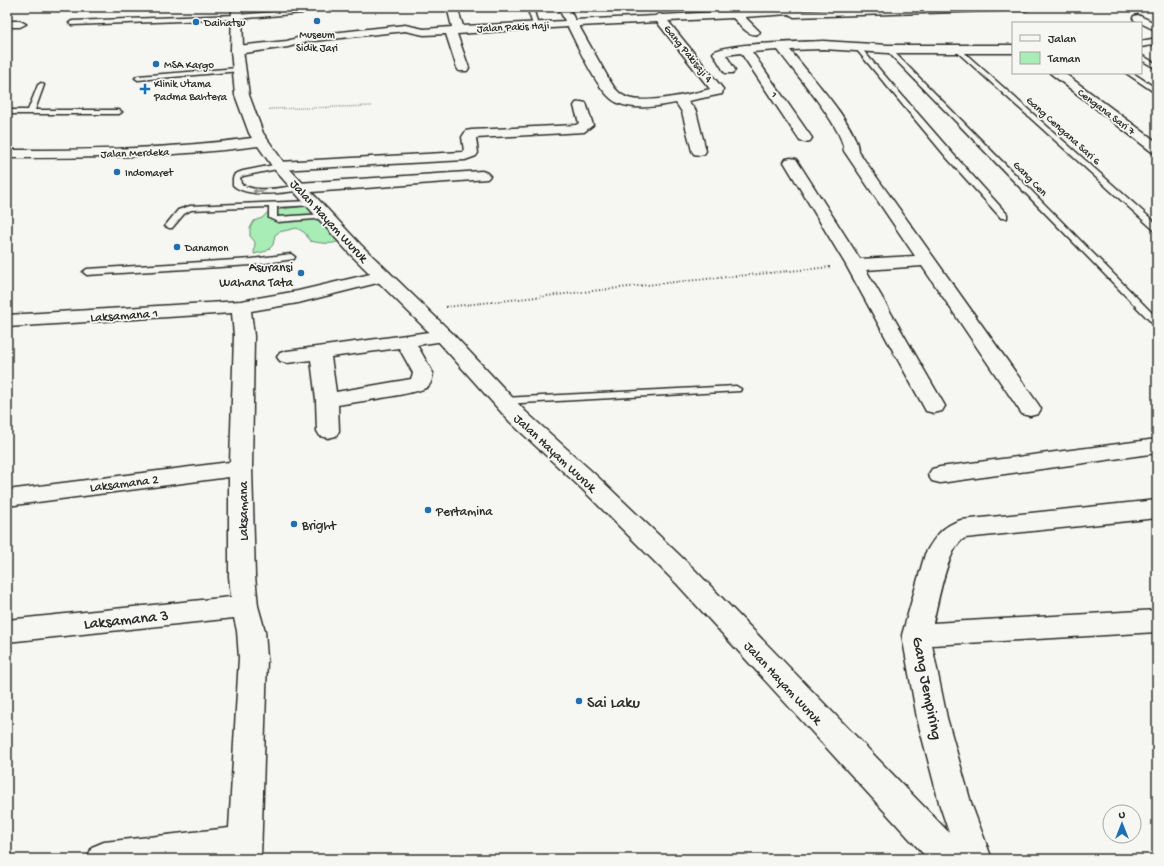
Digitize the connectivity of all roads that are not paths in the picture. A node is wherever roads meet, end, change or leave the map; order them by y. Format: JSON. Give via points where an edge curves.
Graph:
{"nodes":[{"id":1,"x":452,"y":7,"type":"edge"},
{"id":2,"x":530,"y":7,"type":"edge"},
{"id":3,"x":563,"y":7,"type":"edge"},
{"id":4,"x":621,"y":7,"type":"edge"},
{"id":5,"x":1027,"y":7,"type":"edge"},
{"id":6,"x":791,"y":10,"type":"edge"},
{"id":7,"x":709,"y":11,"type":"edge"},
{"id":8,"x":300,"y":12,"type":"dead end"},
{"id":9,"x":735,"y":13,"type":"junction"},
{"id":10,"x":237,"y":14,"type":"edge"},
{"id":11,"x":659,"y":17,"type":"junction"},
{"id":12,"x":1138,"y":18,"type":"dead end"},
{"id":13,"x":631,"y":19,"type":"junction"},
{"id":14,"x":72,"y":23,"type":"dead end"},
{"id":15,"x":7,"y":24,"type":"edge"},
{"id":16,"x":20,"y":24,"type":"dead end"},
{"id":17,"x":572,"y":24,"type":"junction"},
{"id":18,"x":804,"y":24,"type":"dead end"},
{"id":19,"x":536,"y":25,"type":"junction"},
{"id":20,"x":1157,"y":28,"type":"edge"},
{"id":21,"x":454,"y":29,"type":"junction"},
{"id":22,"x":754,"y":32,"type":"dead end"},
{"id":23,"x":813,"y":35,"type":"dead end"},
{"id":24,"x":1157,"y":41,"type":"edge"},
{"id":25,"x":1142,"y":44,"type":"edge"},
{"id":26,"x":823,"y":45,"type":"junction"},
{"id":27,"x":781,"y":47,"type":"junction"},
{"id":28,"x":858,"y":48,"type":"junction"},
{"id":29,"x":956,"y":48,"type":"junction"},
{"id":30,"x":888,"y":49,"type":"junction"},
{"id":31,"x":1012,"y":49,"type":"edge"},
{"id":32,"x":745,"y":50,"type":"junction"},
{"id":33,"x":1142,"y":58,"type":"edge"},
{"id":34,"x":237,"y":60,"type":"junction"},
{"id":35,"x":1157,"y":67,"type":"edge"},
{"id":36,"x":464,"y":68,"type":"dead end"},
{"id":37,"x":729,"y":70,"type":"dead end"},
{"id":38,"x":1057,"y":74,"type":"edge"},
{"id":39,"x":1130,"y":74,"type":"edge"},
{"id":40,"x":138,"y":78,"type":"dead end"},
{"id":41,"x":41,"y":85,"type":"dead end"},
{"id":42,"x":1157,"y":92,"type":"edge"},
{"id":43,"x":679,"y":99,"type":"junction"},
{"id":44,"x":581,"y":106,"type":"dead end"},
{"id":45,"x":7,"y":112,"type":"edge"},
{"id":46,"x":31,"y":112,"type":"junction"},
{"id":47,"x":119,"y":112,"type":"dead end"},
{"id":48,"x":805,"y":138,"type":"dead end"},
{"id":49,"x":262,"y":141,"type":"junction"},
{"id":50,"x":1157,"y":149,"type":"edge"},
{"id":51,"x":699,"y":151,"type":"dead end"},
{"id":52,"x":7,"y":154,"type":"edge"},
{"id":53,"x":791,"y":162,"type":"dead end"},
{"id":54,"x":279,"y":166,"type":"junction"},
{"id":55,"x":482,"y":176,"type":"dead end"},
{"id":56,"x":311,"y":202,"type":"junction"},
{"id":57,"x":272,"y":204,"type":"junction"},
{"id":58,"x":1004,"y":216,"type":"dead end"},
{"id":59,"x":169,"y":226,"type":"dead end"},
{"id":60,"x":1157,"y":228,"type":"edge"},
{"id":61,"x":290,"y":257,"type":"dead end"},
{"id":62,"x":927,"y":261,"type":"junction"},
{"id":63,"x":855,"y":265,"type":"junction"},
{"id":64,"x":87,"y":272,"type":"dead end"},
{"id":65,"x":383,"y":276,"type":"junction"},
{"id":66,"x":241,"y":307,"type":"junction"},
{"id":67,"x":7,"y":321,"type":"edge"},
{"id":68,"x":1157,"y":323,"type":"edge"},
{"id":69,"x":444,"y":336,"type":"junction"},
{"id":70,"x":405,"y":341,"type":"junction"},
{"id":71,"x":320,"y":352,"type":"junction"},
{"id":72,"x":287,"y":357,"type":"dead end"},
{"id":73,"x":736,"y":389,"type":"dead end"},
{"id":74,"x":327,"y":400,"type":"junction"},
{"id":75,"x":502,"y":400,"type":"junction"},
{"id":76,"x":934,"y":406,"type":"dead end"},
{"id":77,"x":1030,"y":409,"type":"dead end"},
{"id":78,"x":328,"y":431,"type":"dead end"},
{"id":79,"x":1157,"y":446,"type":"edge"},
{"id":80,"x":241,"y":468,"type":"junction"},
{"id":81,"x":940,"y":475,"type":"dead end"},
{"id":82,"x":7,"y":498,"type":"edge"},
{"id":83,"x":1157,"y":509,"type":"edge"},
{"id":84,"x":245,"y":606,"type":"junction"},
{"id":85,"x":1157,"y":621,"type":"edge"},
{"id":86,"x":7,"y":631,"type":"edge"},
{"id":87,"x":916,"y":635,"type":"junction"},
{"id":88,"x":244,"y":850,"type":"edge"},
{"id":89,"x":104,"y":859,"type":"edge"},
{"id":90,"x":951,"y":859,"type":"edge"},
{"id":91,"x":975,"y":859,"type":"edge"}],
"edges":[{"from":1,"to":21,"type":"street"},
{"from":2,"to":19,"type":"lane"},
{"from":3,"to":17,"type":"street"},
{"from":4,"to":13,"type":"street"},
{"from":5,"to":6,"type":"street","name":"Jalan Pakis Haji"},
{"from":6,"to":9,"type":"street","name":"Jalan Pakis Haji"},
{"from":6,"to":18,"type":"street"},
{"from":7,"to":9,"type":"street","name":"Jalan Pakis Haji"},
{"from":7,"to":11,"type":"street","name":"Jalan Pakis Haji"},
{"from":8,"to":10,"type":"lane"},
{"from":9,"to":22,"type":"street"},
{"from":10,"to":14,"type":"lane"},
{"from":10,"to":34,"type":"street","name":"Jalan Hayam Wuruk"},
{"from":11,"to":13,"type":"street","name":"Jalan Pakis Haji"},
{"from":11,"to":43,"type":"street","name":"Gang Pakisaji 4","via":[[718,90]]},
{"from":12,"to":20,"type":"street"},
{"from":13,"to":17,"type":"street","name":"Jalan Pakis Haji"},
{"from":15,"to":16,"type":"street"},
{"from":17,"to":19,"type":"street","name":"Jalan Pakis Haji"},
{"from":17,"to":43,"type":"street","via":[[604,84],[623,102]]},
{"from":19,"to":21,"type":"street","name":"Jalan Pakis Haji"},
{"from":21,"to":34,"type":"street","name":"Jalan Pakis Haji","via":[[420,31],[405,28],[304,39]]},
{"from":21,"to":36,"type":"street"},
{"from":23,"to":26,"type":"street"},
{"from":24,"to":25,"type":"street"},
{"from":26,"to":27,"type":"street"},
{"from":26,"to":28,"type":"street"},
{"from":27,"to":32,"type":"street"},
{"from":27,"to":62,"type":"street","via":[[839,121],[852,144],[851,151]]},
{"from":28,"to":30,"type":"street"},
{"from":28,"to":58,"type":"lane"},
{"from":29,"to":30,"type":"street"},
{"from":29,"to":31,"type":"street"},
{"from":29,"to":60,"type":"lane","name":"Gang Cengana Sari 6"},
{"from":30,"to":68,"type":"lane","name":"Gang Cen"},
{"from":32,"to":37,"type":"street","via":[[719,53]]},
{"from":32,"to":48,"type":"street","name":"1"},
{"from":33,"to":35,"type":"lane"},
{"from":34,"to":40,"type":"lane"},
{"from":34,"to":49,"type":"street","name":"Jalan Hayam Wuruk","via":[[246,110]]},
{"from":38,"to":50,"type":"street","name":"Cengana Sari 7"},
{"from":39,"to":42,"type":"lane"},
{"from":41,"to":46,"type":"lane"},
{"from":43,"to":51,"type":"street","via":[[689,111]]},
{"from":44,"to":54,"type":"street","via":[[586,125],[579,128],[471,134],[471,154],[465,156]]},
{"from":45,"to":46,"type":"lane"},
{"from":46,"to":47,"type":"lane"},
{"from":49,"to":52,"type":"street","name":"Jalan Merdeka","via":[[146,152]]},
{"from":49,"to":54,"type":"street","name":"Jalan Hayam Wuruk"},
{"from":53,"to":63,"type":"street"},
{"from":54,"to":56,"type":"street","name":"Jalan Hayam Wuruk"},
{"from":56,"to":54,"type":"lane","one_way":true,"via":[[250,192],[237,186],[238,175]]},
{"from":55,"to":56,"type":"street"},
{"from":56,"to":57,"type":"lane"},
{"from":56,"to":57,"type":"lane","via":[[278,220],[273,218]]},
{"from":56,"to":65,"type":"street","name":"Jalan Hayam Wuruk"},
{"from":57,"to":59,"type":"lane","via":[[190,208],[182,212]]},
{"from":61,"to":64,"type":"lane","via":[[252,262]]},
{"from":62,"to":63,"type":"street"},
{"from":62,"to":77,"type":"street"},
{"from":63,"to":76,"type":"street"},
{"from":65,"to":66,"type":"street","via":[[298,297]]},
{"from":65,"to":69,"type":"street","name":"Jalan Hayam Wuruk"},
{"from":66,"to":67,"type":"street","name":"Laksamana 1"},
{"from":66,"to":80,"type":"street","name":"Laksamana","via":[[244,336]]},
{"from":69,"to":70,"type":"street"},
{"from":69,"to":75,"type":"street","name":"Jalan Hayam Wuruk"},
{"from":70,"to":71,"type":"street"},
{"from":70,"to":74,"type":"street","via":[[423,373],[424,378],[421,382],[416,385]]},
{"from":71,"to":72,"type":"street"},
{"from":71,"to":74,"type":"street"},
{"from":73,"to":75,"type":"lane"},
{"from":74,"to":78,"type":"street"},
{"from":75,"to":90,"type":"street","name":"Jalan Hayam Wuruk","via":[[686,577]]},
{"from":79,"to":81,"type":"street"},
{"from":80,"to":82,"type":"street","name":"Laksamana 2"},
{"from":80,"to":84,"type":"street","name":"Laksamana","via":[[242,576]]},
{"from":83,"to":87,"type":"street","name":"Gang Jempiring","via":[[961,529],[953,533],[938,554]]},
{"from":84,"to":86,"type":"street","name":"Laksamana 3"},
{"from":84,"to":88,"type":"street","name":"Laksamana","via":[[253,658]]},
{"from":85,"to":87,"type":"street"},
{"from":87,"to":91,"type":"street","name":"Gang Jempiring","via":[[932,718],[956,806]]},
{"from":88,"to":89,"type":"street"}]}
